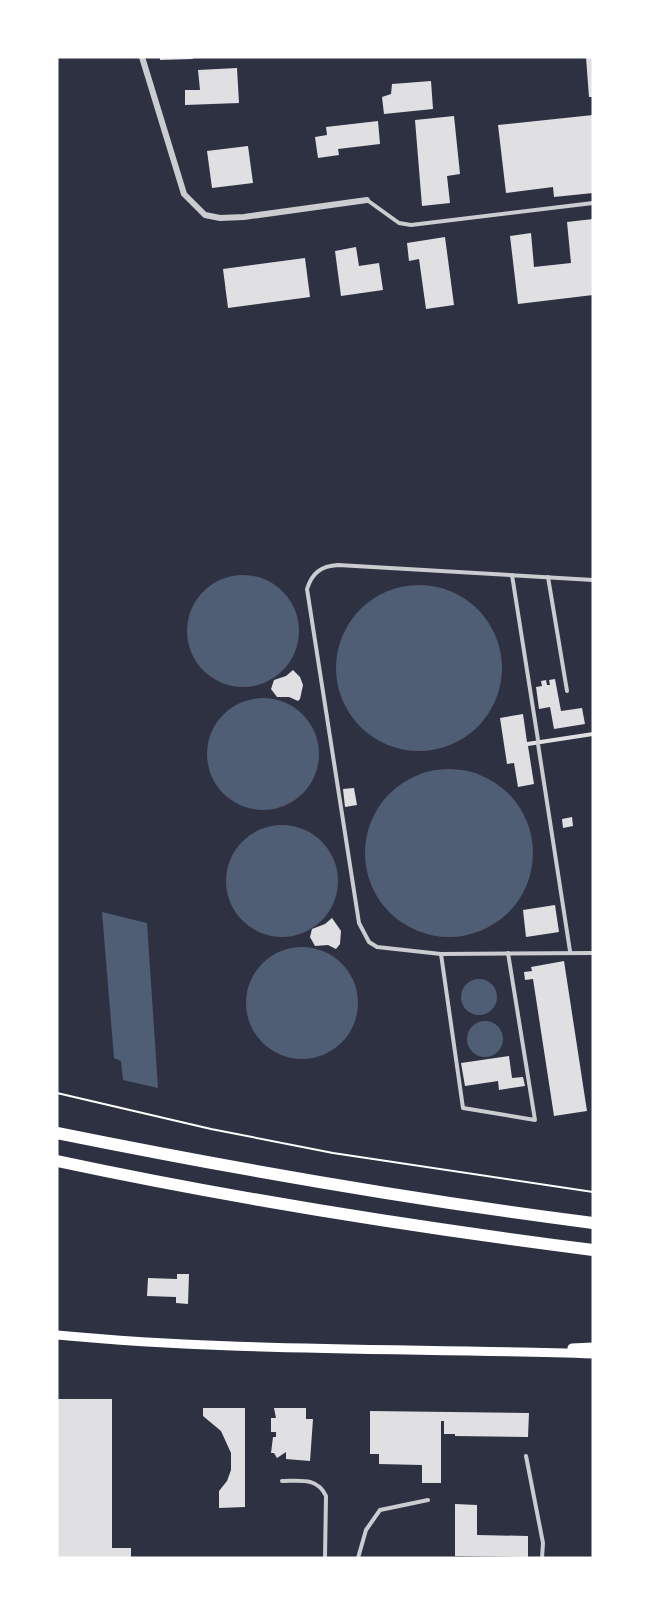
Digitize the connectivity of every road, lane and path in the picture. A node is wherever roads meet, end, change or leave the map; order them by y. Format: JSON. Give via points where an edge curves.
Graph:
{"nodes":[{"id":1,"x":142,"y":57,"type":"edge"},
{"id":2,"x":367,"y":200,"type":"joint"},
{"id":3,"x":593,"y":203,"type":"edge"},
{"id":4,"x":512,"y":575,"type":"junction"},
{"id":5,"x":548,"y":577,"type":"junction"},
{"id":6,"x":593,"y":580,"type":"edge"},
{"id":7,"x":567,"y":691,"type":"dead end"},
{"id":8,"x":570,"y":951,"type":"junction"},
{"id":9,"x":508,"y":953,"type":"junction"},
{"id":10,"x":593,"y":953,"type":"edge"},
{"id":11,"x":441,"y":954,"type":"junction"},
{"id":12,"x":57,"y":1093,"type":"edge"},
{"id":13,"x":57,"y":1133,"type":"edge"},
{"id":14,"x":57,"y":1161,"type":"edge"},
{"id":15,"x":593,"y":1192,"type":"edge"},
{"id":16,"x":593,"y":1223,"type":"edge"},
{"id":17,"x":593,"y":1250,"type":"edge"},
{"id":18,"x":57,"y":1335,"type":"edge"},
{"id":19,"x":593,"y":1347,"type":"edge"},
{"id":20,"x":492,"y":1351,"type":"junction"},
{"id":21,"x":593,"y":1354,"type":"edge"},
{"id":22,"x":526,"y":1456,"type":"dead end"},
{"id":23,"x":282,"y":1481,"type":"dead end"},
{"id":24,"x":428,"y":1500,"type":"dead end"},
{"id":25,"x":325,"y":1558,"type":"edge"},
{"id":26,"x":358,"y":1558,"type":"edge"},
{"id":27,"x":542,"y":1558,"type":"edge"}],
"edges":[{"from":1,"to":2,"type":"street","via":[[184,194],[205,215],[244,217]]},
{"from":2,"to":3,"type":"lane","via":[[399,223],[411,225]]},
{"from":4,"to":5,"type":"lane"},
{"from":4,"to":8,"type":"lane"},
{"from":4,"to":11,"type":"lane","via":[[338,565],[319,570],[310,577],[307,589],[359,923],[369,942],[377,947]]},
{"from":5,"to":6,"type":"lane"},
{"from":5,"to":7,"type":"lane"},
{"from":8,"to":9,"type":"lane"},
{"from":8,"to":10,"type":"lane"},
{"from":9,"to":11,"type":"lane"},
{"from":9,"to":11,"type":"lane","via":[[535,1120],[463,1108]]},
{"from":12,"to":15,"type":"path","via":[[333,1153]]},
{"from":13,"to":16,"type":"highway","via":[[298,1180]]},
{"from":14,"to":17,"type":"highway","via":[[292,1206]]},
{"from":18,"to":20,"type":"main road","via":[[146,1344]]},
{"from":19,"to":20,"type":"main road"},
{"from":20,"to":21,"type":"main road"},
{"from":22,"to":27,"type":"lane","via":[[543,1544]]},
{"from":23,"to":25,"type":"lane","via":[[312,1481],[322,1487],[326,1496]]},
{"from":24,"to":26,"type":"lane","via":[[381,1510],[366,1530]]}]}
